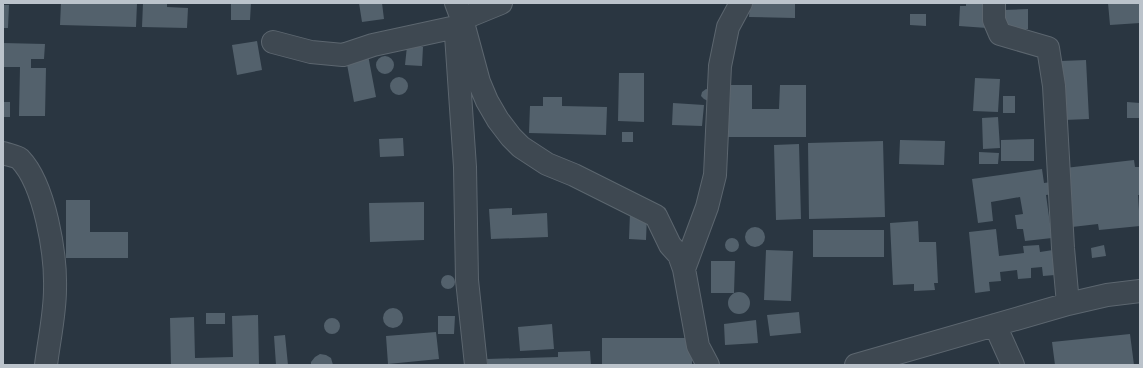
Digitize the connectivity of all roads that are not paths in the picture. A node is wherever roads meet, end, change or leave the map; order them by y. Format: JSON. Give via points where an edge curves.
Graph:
{"nodes":[{"id":1,"x":501,"y":3,"type":"edge"},
{"id":2,"x":741,"y":3,"type":"edge"},
{"id":3,"x":994,"y":3,"type":"edge"},
{"id":4,"x":457,"y":13,"type":"edge"},
{"id":5,"x":273,"y":42,"type":"dead end"},
{"id":6,"x":3,"y":153,"type":"edge"},
{"id":7,"x":684,"y":269,"type":"junction"},
{"id":8,"x":1140,"y":291,"type":"edge"},
{"id":9,"x":1068,"y":304,"type":"junction"},
{"id":10,"x":995,"y":326,"type":"junction"},
{"id":11,"x":46,"y":365,"type":"edge"},
{"id":12,"x":476,"y":365,"type":"edge"},
{"id":13,"x":708,"y":365,"type":"edge"},
{"id":14,"x":856,"y":365,"type":"edge"},
{"id":15,"x":1013,"y":365,"type":"edge"}],
"edges":[{"from":1,"to":4,"type":"street"},
{"from":2,"to":7,"type":"street","via":[[728,27],[720,66],[715,175],[707,207]]},
{"from":3,"to":9,"type":"street","via":[[994,20],[1000,34],[1048,48],[1054,86]]},
{"from":4,"to":5,"type":"street","via":[[343,55],[312,52]]},
{"from":4,"to":7,"type":"street","via":[[487,101],[511,137],[520,147],[547,164],[656,216],[670,245],[679,255]]},
{"from":4,"to":12,"type":"street","via":[[465,167],[467,280]]},
{"from":6,"to":11,"type":"street","via":[[19,158],[32,174],[45,208],[55,289]]},
{"from":7,"to":13,"type":"street","via":[[698,346]]},
{"from":8,"to":9,"type":"street"},
{"from":9,"to":10,"type":"street"},
{"from":10,"to":14,"type":"street"},
{"from":10,"to":15,"type":"street"}]}
